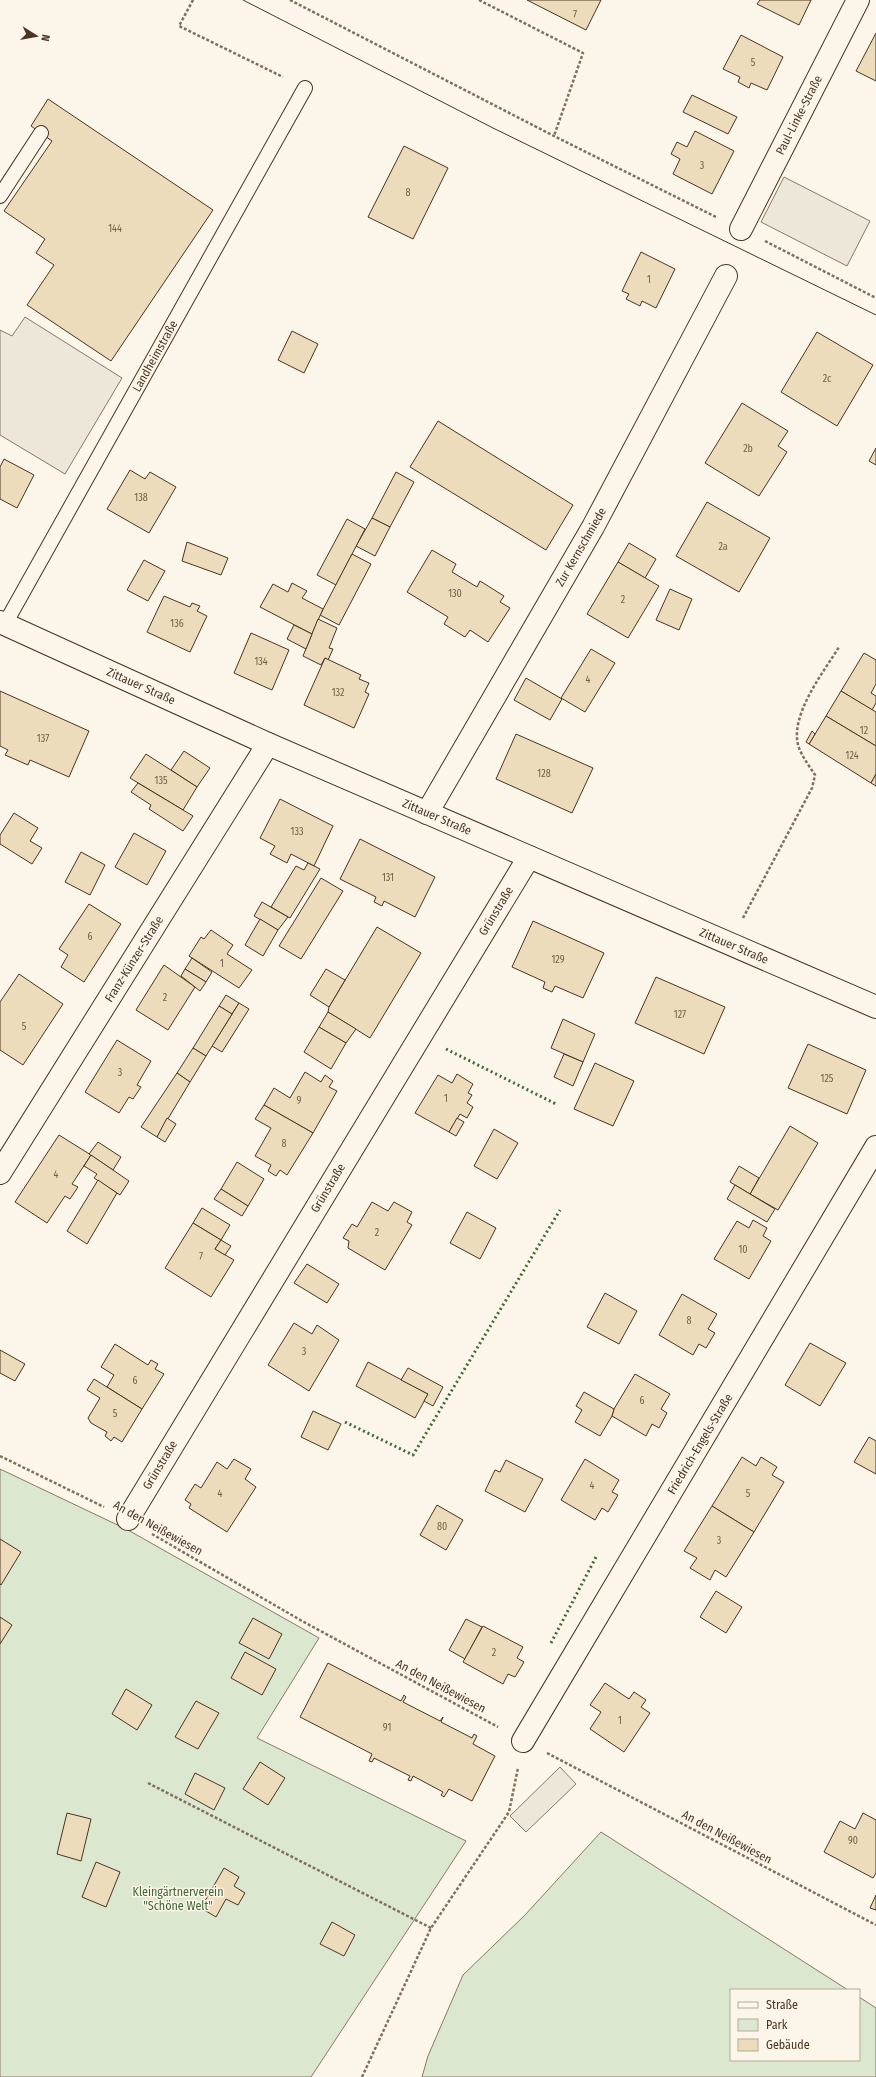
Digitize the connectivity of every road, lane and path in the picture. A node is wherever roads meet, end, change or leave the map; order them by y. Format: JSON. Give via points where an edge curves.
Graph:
{"nodes":[{"id":1,"x":193,"y":0,"type":"edge"},
{"id":2,"x":290,"y":0,"type":"edge"},
{"id":3,"x":479,"y":0,"type":"edge"},
{"id":4,"x":858,"y":0,"type":"edge"},
{"id":5,"x":305,"y":88,"type":"joint"},
{"id":6,"x":41,"y":133,"type":"dead end"},
{"id":7,"x":554,"y":136,"type":"junction"},
{"id":8,"x":0,"y":196,"type":"edge"},
{"id":9,"x":741,"y":229,"type":"junction"},
{"id":10,"x":726,"y":276,"type":"dead end"},
{"id":11,"x":876,"y":298,"type":"edge"},
{"id":12,"x":2,"y":623,"type":"edge"},
{"id":13,"x":839,"y":647,"type":"dead end"},
{"id":14,"x":268,"y":744,"type":"junction"},
{"id":15,"x":427,"y":813,"type":"junction"},
{"id":16,"x":529,"y":857,"type":"junction"},
{"id":17,"x":730,"y":944,"type":"junction"},
{"id":18,"x":876,"y":1007,"type":"edge"},
{"id":19,"x":876,"y":1148,"type":"edge"},
{"id":20,"x":0,"y":1173,"type":"edge"},
{"id":21,"x":0,"y":1456,"type":"edge"},
{"id":22,"x":128,"y":1519,"type":"junction"},
{"id":23,"x":524,"y":1741,"type":"junction"},
{"id":24,"x":148,"y":1783,"type":"dead end"},
{"id":25,"x":876,"y":1925,"type":"edge"},
{"id":26,"x":431,"y":1928,"type":"junction"},
{"id":27,"x":362,"y":2077,"type":"edge"}],
"edges":[{"from":1,"to":5,"type":"path","via":[[179,26]]},
{"from":2,"to":7,"type":"path"},
{"from":3,"to":7,"type":"path","via":[[583,53]]},
{"from":4,"to":9,"type":"street","name":"Paul-Linke-Straße"},
{"from":5,"to":12,"type":"lane","name":"Landheimstraße"},
{"from":6,"to":8,"type":"lane"},
{"from":7,"to":9,"type":"path"},
{"from":9,"to":11,"type":"path"},
{"from":10,"to":15,"type":"street","name":"Zur Kernschmiede","via":[[593,527]]},
{"from":12,"to":14,"type":"street","name":"Zittauer Straße"},
{"from":13,"to":17,"type":"path","via":[[809,696],[797,723],[799,748],[815,775],[812,788]]},
{"from":14,"to":15,"type":"street","name":"Zittauer Straße"},
{"from":14,"to":20,"type":"street","name":"Franz-Künzer-Straße"},
{"from":15,"to":16,"type":"street","name":"Zittauer Straße"},
{"from":16,"to":17,"type":"street","name":"Zittauer Straße"},
{"from":16,"to":22,"type":"street","name":"Grünstraße"},
{"from":17,"to":18,"type":"street","name":"Zittauer Straße"},
{"from":19,"to":23,"type":"street","name":"Friedrich-Engels-Straße"},
{"from":21,"to":22,"type":"path","name":"An den Neißewiesen"},
{"from":22,"to":23,"type":"path","name":"An den Neißewiesen","via":[[302,1621]]},
{"from":23,"to":25,"type":"path","name":"An den Neißewiesen"},
{"from":23,"to":26,"type":"path","via":[[509,1812]]},
{"from":24,"to":26,"type":"path"},
{"from":26,"to":27,"type":"path"}]}
